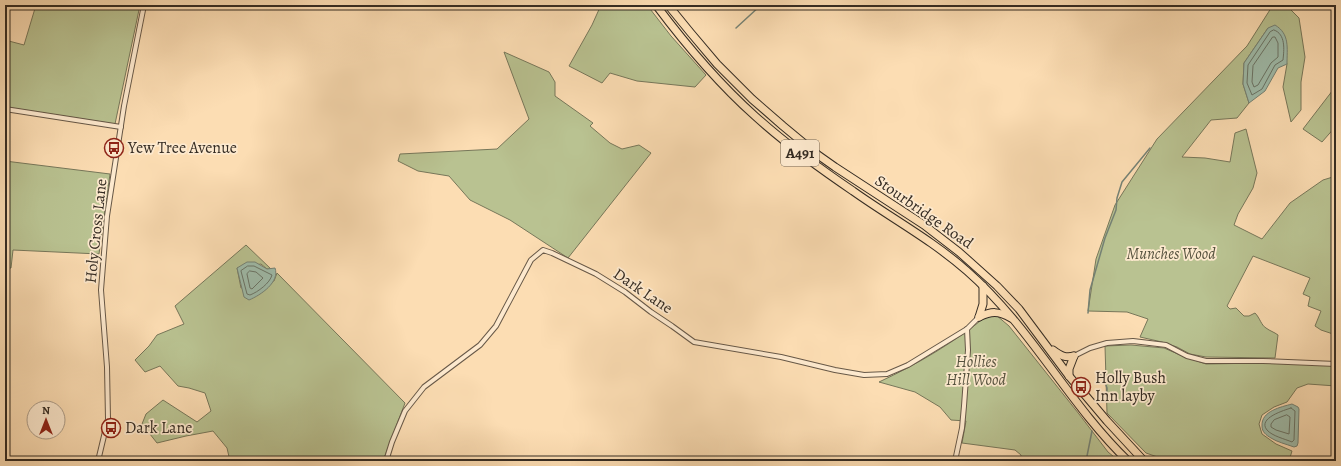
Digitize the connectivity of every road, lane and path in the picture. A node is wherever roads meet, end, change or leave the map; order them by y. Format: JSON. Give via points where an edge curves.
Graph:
{"nodes":[{"id":1,"x":144,"y":5,"type":"edge"},
{"id":2,"x":656,"y":5,"type":"edge"},
{"id":3,"x":668,"y":5,"type":"edge"},
{"id":4,"x":5,"y":109,"type":"edge"},
{"id":5,"x":120,"y":127,"type":"junction"},
{"id":6,"x":982,"y":285,"type":"junction"},
{"id":7,"x":979,"y":317,"type":"junction"},
{"id":8,"x":1015,"y":320,"type":"junction"},
{"id":9,"x":967,"y":328,"type":"junction"},
{"id":10,"x":1047,"y":346,"type":"junction"},
{"id":11,"x":1074,"y":356,"type":"junction"},
{"id":12,"x":1336,"y":364,"type":"edge"},
{"id":13,"x":1069,"y":376,"type":"junction"},
{"id":14,"x":98,"y":461,"type":"edge"},
{"id":15,"x":386,"y":461,"type":"edge"},
{"id":16,"x":955,"y":461,"type":"edge"},
{"id":17,"x":1128,"y":461,"type":"edge"},
{"id":18,"x":1144,"y":461,"type":"edge"}],
"edges":[{"from":1,"to":5,"type":"street","name":"Holy Cross Lane"},
{"from":2,"to":6,"type":"highway","name":"Stourbridge Road","number":"A491","via":[[709,71],[755,116],[841,182],[946,253]]},
{"from":3,"to":10,"type":"highway","name":"Stourbridge Road","number":"A491","via":[[717,64],[752,99],[818,155],[924,225],[959,252],[1010,300]]},
{"from":4,"to":5,"type":"street"},
{"from":5,"to":14,"type":"street","name":"Holy Cross Lane","via":[[102,265],[108,419]]},
{"from":6,"to":7,"type":"highway","via":[[983,304]]},
{"from":6,"to":8,"type":"highway","name":"Stourbridge Road","number":"A491"},
{"from":7,"to":8,"type":"highway","via":[[996,312]]},
{"from":7,"to":9,"type":"street","name":"Dark Lane"},
{"from":8,"to":17,"type":"highway","name":"Stourbridge Road","number":"A491","via":[[1080,407]]},
{"from":9,"to":15,"type":"street","name":"Dark Lane","via":[[908,365],[887,374],[835,370],[781,357],[694,342],[602,278],[542,250],[531,260],[496,326],[480,345],[424,386],[405,411]]},
{"from":9,"to":16,"type":"street","via":[[964,406]]},
{"from":10,"to":11,"type":"highway","via":[[1061,356]]},
{"from":10,"to":13,"type":"highway","name":"Stourbridge Road","number":"A491"},
{"from":11,"to":12,"type":"street","via":[[1107,343],[1133,341],[1166,345],[1187,356],[1206,361]]},
{"from":11,"to":13,"type":"highway"},
{"from":13,"to":18,"type":"highway","name":"Stourbridge Road","number":"A491"}]}
